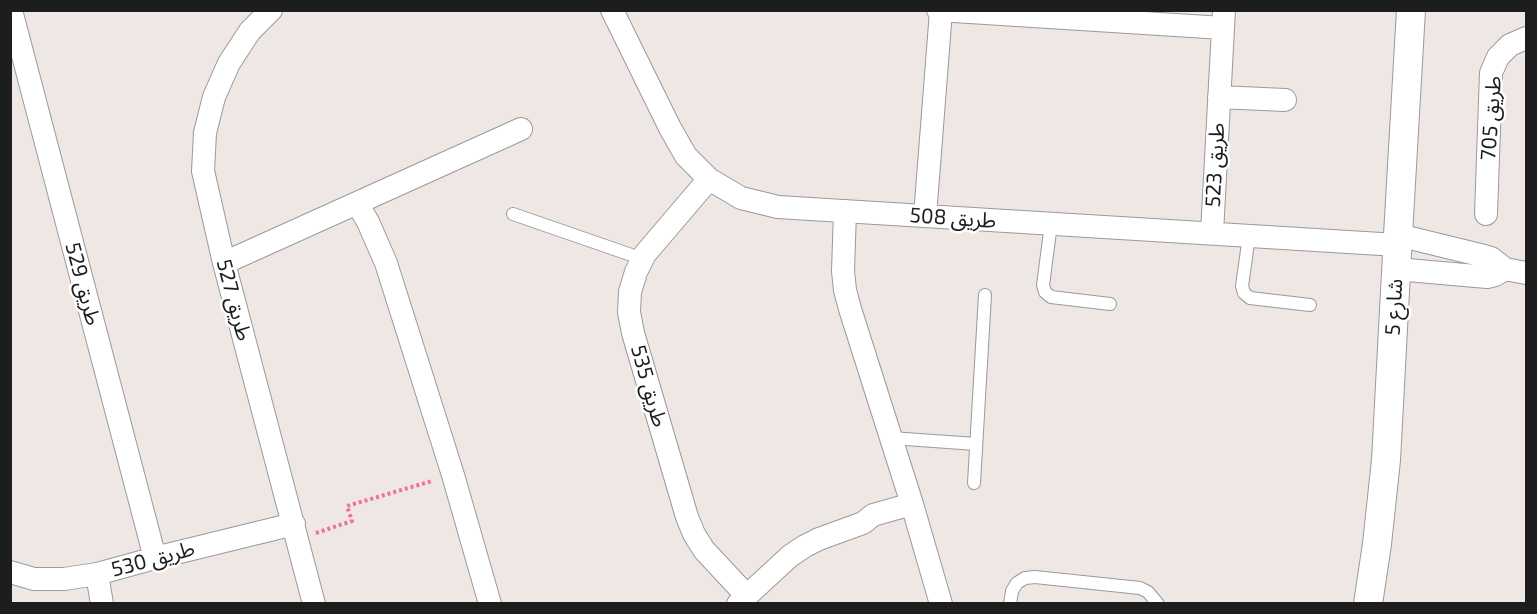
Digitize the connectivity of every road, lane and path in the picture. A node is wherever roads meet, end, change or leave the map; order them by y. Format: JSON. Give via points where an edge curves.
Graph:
{"nodes":[{"id":1,"x":11,"y":10,"type":"edge"},
{"id":2,"x":271,"y":10,"type":"edge"},
{"id":3,"x":612,"y":10,"type":"edge"},
{"id":4,"x":1411,"y":10,"type":"edge"},
{"id":5,"x":939,"y":11,"type":"edge"},
{"id":6,"x":1029,"y":13,"type":"edge"},
{"id":7,"x":1224,"y":19,"type":"edge"},
{"id":8,"x":1527,"y":38,"type":"edge"},
{"id":9,"x":1219,"y":97,"type":"junction"},
{"id":10,"x":1285,"y":100,"type":"dead end"},
{"id":11,"x":521,"y":129,"type":"dead end"},
{"id":12,"x":709,"y":179,"type":"junction"},
{"id":13,"x":357,"y":203,"type":"junction"},
{"id":14,"x":845,"y":211,"type":"junction"},
{"id":15,"x":513,"y":214,"type":"dead end"},
{"id":16,"x":1486,"y":214,"type":"dead end"},
{"id":17,"x":925,"y":216,"type":"junction"},
{"id":18,"x":1051,"y":224,"type":"junction"},
{"id":19,"x":1212,"y":233,"type":"junction"},
{"id":20,"x":1250,"y":236,"type":"junction"},
{"id":21,"x":1397,"y":250,"type":"junction"},
{"id":22,"x":642,"y":259,"type":"junction"},
{"id":23,"x":224,"y":263,"type":"junction"},
{"id":24,"x":1516,"y":271,"type":"edge"},
{"id":25,"x":985,"y":295,"type":"dead end"},
{"id":26,"x":1110,"y":304,"type":"dead end"},
{"id":27,"x":1310,"y":305,"type":"dead end"},
{"id":28,"x":891,"y":438,"type":"junction"},
{"id":29,"x":976,"y":444,"type":"junction"},
{"id":30,"x":453,"y":475,"type":"junction"},
{"id":31,"x":974,"y":483,"type":"dead end"},
{"id":32,"x":914,"y":509,"type":"junction"},
{"id":33,"x":294,"y":524,"type":"junction"},
{"id":34,"x":321,"y":531,"type":"dead end"},
{"id":35,"x":155,"y":558,"type":"junction"},
{"id":36,"x":10,"y":572,"type":"edge"},
{"id":37,"x":97,"y":574,"type":"junction"},
{"id":38,"x":742,"y":599,"type":"edge"},
{"id":39,"x":102,"y":603,"type":"edge"},
{"id":40,"x":314,"y":603,"type":"edge"},
{"id":41,"x":490,"y":603,"type":"edge"},
{"id":42,"x":940,"y":603,"type":"edge"},
{"id":43,"x":1010,"y":603,"type":"edge"},
{"id":44,"x":1158,"y":603,"type":"edge"},
{"id":45,"x":1368,"y":603,"type":"edge"}],
"edges":[{"from":1,"to":35,"type":"street","name":"طريق 529"},
{"from":2,"to":23,"type":"street","name":"طريق 527","via":[[229,63],[214,97],[205,133],[203,171]]},
{"from":3,"to":12,"type":"street","name":"طريق 508","via":[[686,156]]},
{"from":4,"to":21,"type":"street","name":"شارع 5"},
{"from":5,"to":6,"type":"street"},
{"from":5,"to":17,"type":"street"},
{"from":6,"to":7,"type":"street"},
{"from":7,"to":9,"type":"street","name":"طريق 523"},
{"from":8,"to":16,"type":"street","name":"طريق 705","via":[[1509,45],[1491,73]]},
{"from":9,"to":10,"type":"street","name":"طريق 523"},
{"from":9,"to":19,"type":"street","name":"طريق 523"},
{"from":11,"to":13,"type":"street"},
{"from":12,"to":14,"type":"street","name":"طريق 508","via":[[741,198],[778,207]]},
{"from":12,"to":22,"type":"street","name":"طريق 535"},
{"from":13,"to":23,"type":"street"},
{"from":13,"to":30,"type":"street","via":[[386,263]]},
{"from":14,"to":17,"type":"street","name":"طريق 508"},
{"from":14,"to":28,"type":"street","via":[[845,290]]},
{"from":15,"to":22,"type":"lane"},
{"from":17,"to":18,"type":"street","name":"طريق 508"},
{"from":18,"to":19,"type":"street","name":"طريق 508"},
{"from":18,"to":26,"type":"lane","via":[[1045,292],[1051,297]]},
{"from":19,"to":20,"type":"street","name":"طريق 508"},
{"from":20,"to":21,"type":"street","name":"طريق 508"},
{"from":20,"to":27,"type":"lane","via":[[1244,293],[1250,298]]},
{"from":21,"to":24,"type":"street","via":[[1484,256]]},
{"from":21,"to":24,"type":"street","via":[[1487,277]]},
{"from":21,"to":45,"type":"street","name":"شارع 5","via":[[1386,460]]},
{"from":22,"to":38,"type":"street","name":"طريق 535","via":[[630,292],[629,312],[687,517],[704,550]]},
{"from":23,"to":33,"type":"street","name":"طريق 527"},
{"from":25,"to":29,"type":"lane"},
{"from":28,"to":29,"type":"lane"},
{"from":28,"to":32,"type":"street"},
{"from":29,"to":31,"type":"lane"},
{"from":30,"to":34,"type":"path","via":[[347,506],[352,521]]},
{"from":30,"to":41,"type":"street"},
{"from":32,"to":38,"type":"street","name":"طريق 535","via":[[873,515],[863,523],[819,538],[790,556]]},
{"from":32,"to":42,"type":"street"},
{"from":33,"to":35,"type":"street","name":"طريق 530"},
{"from":33,"to":40,"type":"street","name":"طريق 527"},
{"from":35,"to":37,"type":"street","name":"طريق 530"},
{"from":36,"to":37,"type":"street","name":"طريق 530","via":[[34,579]]},
{"from":37,"to":39,"type":"street"},
{"from":43,"to":44,"type":"lane","via":[[1017,583],[1035,578],[1140,588]]}]}
